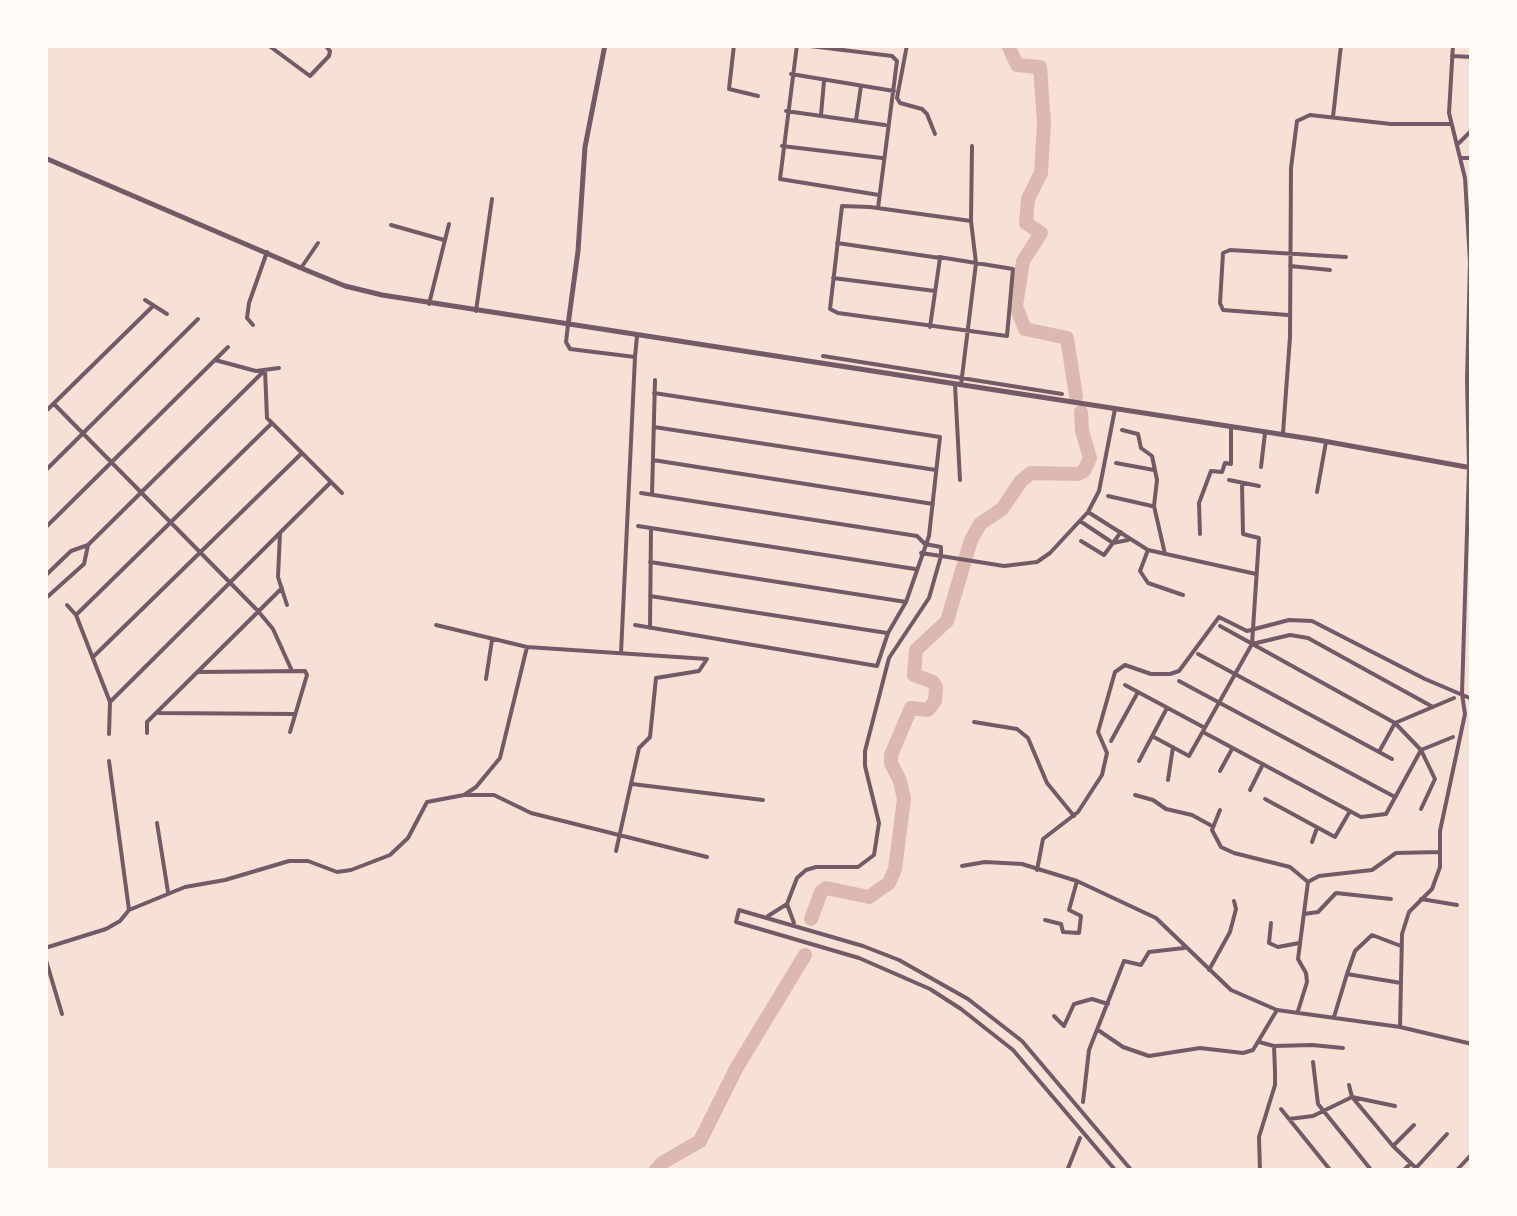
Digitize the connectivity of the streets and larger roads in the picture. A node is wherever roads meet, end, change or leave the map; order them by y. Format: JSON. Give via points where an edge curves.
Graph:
{"nodes":[{"id":1,"x":268,"y":45,"type":"edge"},
{"id":2,"x":325,"y":45,"type":"edge"},
{"id":3,"x":605,"y":45,"type":"edge"},
{"id":4,"x":734,"y":45,"type":"edge"},
{"id":5,"x":799,"y":45,"type":"edge"},
{"id":6,"x":907,"y":45,"type":"edge"},
{"id":7,"x":1341,"y":45,"type":"edge"},
{"id":8,"x":1453,"y":45,"type":"edge"},
{"id":9,"x":1452,"y":56,"type":"junction"},
{"id":10,"x":1472,"y":57,"type":"edge"},
{"id":11,"x":791,"y":74,"type":"junction"},
{"id":12,"x":824,"y":80,"type":"junction"},
{"id":13,"x":861,"y":86,"type":"junction"},
{"id":14,"x":894,"y":91,"type":"junction"},
{"id":15,"x":758,"y":96,"type":"dead end"},
{"id":16,"x":786,"y":110,"type":"junction"},
{"id":17,"x":821,"y":115,"type":"junction"},
{"id":18,"x":1333,"y":117,"type":"junction"},
{"id":19,"x":856,"y":120,"type":"junction"},
{"id":20,"x":1452,"y":124,"type":"junction"},
{"id":21,"x":888,"y":125,"type":"junction"},
{"id":22,"x":1472,"y":130,"type":"edge"},
{"id":23,"x":935,"y":134,"type":"dead end"},
{"id":24,"x":1459,"y":143,"type":"junction"},
{"id":25,"x":782,"y":146,"type":"junction"},
{"id":26,"x":972,"y":146,"type":"dead end"},
{"id":27,"x":45,"y":158,"type":"edge"},
{"id":28,"x":884,"y":158,"type":"junction"},
{"id":29,"x":1462,"y":158,"type":"junction"},
{"id":30,"x":1472,"y":158,"type":"edge"},
{"id":31,"x":880,"y":195,"type":"junction"},
{"id":32,"x":492,"y":199,"type":"dead end"},
{"id":33,"x":878,"y":208,"type":"junction"},
{"id":34,"x":971,"y":221,"type":"junction"},
{"id":35,"x":449,"y":224,"type":"dead end"},
{"id":36,"x":391,"y":225,"type":"dead end"},
{"id":37,"x":445,"y":240,"type":"junction"},
{"id":38,"x":837,"y":243,"type":"junction"},
{"id":39,"x":318,"y":244,"type":"dead end"},
{"id":40,"x":267,"y":252,"type":"junction"},
{"id":41,"x":1292,"y":253,"type":"junction"},
{"id":42,"x":939,"y":257,"type":"junction"},
{"id":43,"x":1346,"y":257,"type":"dead end"},
{"id":44,"x":976,"y":262,"type":"junction"},
{"id":45,"x":1290,"y":266,"type":"junction"},
{"id":46,"x":301,"y":268,"type":"junction"},
{"id":47,"x":1330,"y":270,"type":"dead end"},
{"id":48,"x":833,"y":278,"type":"junction"},
{"id":49,"x":935,"y":292,"type":"junction"},
{"id":50,"x":145,"y":300,"type":"dead end"},
{"id":51,"x":429,"y":304,"type":"junction"},
{"id":52,"x":154,"y":306,"type":"junction"},
{"id":53,"x":476,"y":311,"type":"junction"},
{"id":54,"x":166,"y":314,"type":"dead end"},
{"id":55,"x":1288,"y":314,"type":"junction"},
{"id":56,"x":1470,"y":317,"type":"edge"},
{"id":57,"x":198,"y":319,"type":"dead end"},
{"id":58,"x":254,"y":325,"type":"dead end"},
{"id":59,"x":568,"y":326,"type":"junction"},
{"id":60,"x":930,"y":327,"type":"junction"},
{"id":61,"x":968,"y":332,"type":"junction"},
{"id":62,"x":636,"y":336,"type":"junction"},
{"id":63,"x":228,"y":347,"type":"dead end"},
{"id":64,"x":823,"y":356,"type":"dead end"},
{"id":65,"x":635,"y":358,"type":"junction"},
{"id":66,"x":215,"y":360,"type":"junction"},
{"id":67,"x":868,"y":362,"type":"junction"},
{"id":68,"x":900,"y":367,"type":"junction"},
{"id":69,"x":279,"y":368,"type":"dead end"},
{"id":70,"x":265,"y":370,"type":"junction"},
{"id":71,"x":866,"y":371,"type":"junction"},
{"id":72,"x":898,"y":376,"type":"junction"},
{"id":73,"x":963,"y":376,"type":"junction"},
{"id":74,"x":655,"y":380,"type":"dead end"},
{"id":75,"x":958,"y":385,"type":"junction"},
{"id":76,"x":1009,"y":388,"type":"junction"},
{"id":77,"x":654,"y":393,"type":"junction"},
{"id":78,"x":1062,"y":394,"type":"dead end"},
{"id":79,"x":54,"y":404,"type":"junction"},
{"id":80,"x":1115,"y":409,"type":"junction"},
{"id":81,"x":45,"y":412,"type":"edge"},
{"id":82,"x":272,"y":423,"type":"junction"},
{"id":83,"x":654,"y":427,"type":"junction"},
{"id":84,"x":1231,"y":427,"type":"junction"},
{"id":85,"x":1122,"y":430,"type":"dead end"},
{"id":86,"x":83,"y":433,"type":"junction"},
{"id":87,"x":1265,"y":433,"type":"junction"},
{"id":88,"x":1283,"y":435,"type":"junction"},
{"id":89,"x":1326,"y":442,"type":"junction"},
{"id":90,"x":302,"y":453,"type":"junction"},
{"id":91,"x":653,"y":460,"type":"junction"},
{"id":92,"x":112,"y":462,"type":"junction"},
{"id":93,"x":1116,"y":463,"type":"dead end"},
{"id":94,"x":1261,"y":467,"type":"dead end"},
{"id":95,"x":1471,"y":467,"type":"edge"},
{"id":96,"x":936,"y":470,"type":"junction"},
{"id":97,"x":1154,"y":470,"type":"junction"},
{"id":98,"x":45,"y":471,"type":"edge"},
{"id":99,"x":960,"y":480,"type":"dead end"},
{"id":100,"x":1229,"y":480,"type":"dead end"},
{"id":101,"x":331,"y":482,"type":"junction"},
{"id":102,"x":1242,"y":483,"type":"junction"},
{"id":103,"x":1259,"y":486,"type":"dead end"},
{"id":104,"x":141,"y":492,"type":"junction"},
{"id":105,"x":1317,"y":492,"type":"dead end"},
{"id":106,"x":342,"y":493,"type":"dead end"},
{"id":107,"x":640,"y":493,"type":"dead end"},
{"id":108,"x":652,"y":495,"type":"junction"},
{"id":109,"x":1108,"y":496,"type":"dead end"},
{"id":110,"x":933,"y":504,"type":"junction"},
{"id":111,"x":1154,"y":506,"type":"junction"},
{"id":112,"x":1088,"y":512,"type":"junction"},
{"id":113,"x":170,"y":522,"type":"junction"},
{"id":114,"x":1080,"y":522,"type":"junction"},
{"id":115,"x":638,"y":526,"type":"dead end"},
{"id":116,"x":45,"y":528,"type":"edge"},
{"id":117,"x":651,"y":528,"type":"junction"},
{"id":118,"x":1121,"y":532,"type":"junction"},
{"id":119,"x":280,"y":533,"type":"junction"},
{"id":120,"x":1200,"y":534,"type":"dead end"},
{"id":121,"x":1128,"y":540,"type":"junction"},
{"id":122,"x":1082,"y":541,"type":"dead end"},
{"id":123,"x":1113,"y":543,"type":"junction"},
{"id":124,"x":925,"y":544,"type":"junction"},
{"id":125,"x":88,"y":545,"type":"junction"},
{"id":126,"x":1148,"y":550,"type":"junction"},
{"id":127,"x":200,"y":552,"type":"junction"},
{"id":128,"x":921,"y":553,"type":"junction"},
{"id":129,"x":1165,"y":554,"type":"junction"},
{"id":130,"x":941,"y":556,"type":"junction"},
{"id":131,"x":650,"y":562,"type":"junction"},
{"id":132,"x":916,"y":569,"type":"junction"},
{"id":133,"x":1256,"y":574,"type":"junction"},
{"id":134,"x":45,"y":576,"type":"edge"},
{"id":135,"x":230,"y":583,"type":"junction"},
{"id":136,"x":282,"y":588,"type":"junction"},
{"id":137,"x":1183,"y":595,"type":"dead end"},
{"id":138,"x":650,"y":596,"type":"junction"},
{"id":139,"x":45,"y":598,"type":"edge"},
{"id":140,"x":906,"y":602,"type":"junction"},
{"id":141,"x":287,"y":605,"type":"dead end"},
{"id":142,"x":67,"y":606,"type":"dead end"},
{"id":143,"x":258,"y":612,"type":"junction"},
{"id":144,"x":76,"y":615,"type":"junction"},
{"id":145,"x":436,"y":625,"type":"dead end"},
{"id":146,"x":635,"y":626,"type":"dead end"},
{"id":147,"x":1220,"y":626,"type":"dead end"},
{"id":148,"x":650,"y":628,"type":"junction"},
{"id":149,"x":888,"y":633,"type":"junction"},
{"id":150,"x":492,"y":640,"type":"junction"},
{"id":151,"x":1252,"y":644,"type":"junction"},
{"id":152,"x":526,"y":647,"type":"junction"},
{"id":153,"x":622,"y":653,"type":"junction"},
{"id":154,"x":1198,"y":654,"type":"dead end"},
{"id":155,"x":92,"y":657,"type":"junction"},
{"id":156,"x":292,"y":671,"type":"junction"},
{"id":157,"x":198,"y":672,"type":"junction"},
{"id":158,"x":1235,"y":674,"type":"junction"},
{"id":159,"x":486,"y":679,"type":"dead end"},
{"id":160,"x":1179,"y":681,"type":"dead end"},
{"id":161,"x":1125,"y":685,"type":"dead end"},
{"id":162,"x":1138,"y":692,"type":"junction"},
{"id":163,"x":1462,"y":694,"type":"junction"},
{"id":164,"x":1454,"y":698,"type":"dead end"},
{"id":165,"x":1472,"y":699,"type":"edge"},
{"id":166,"x":110,"y":702,"type":"junction"},
{"id":167,"x":1219,"y":703,"type":"junction"},
{"id":168,"x":1433,"y":707,"type":"junction"},
{"id":169,"x":1168,"y":708,"type":"junction"},
{"id":170,"x":156,"y":713,"type":"junction"},
{"id":171,"x":294,"y":714,"type":"junction"},
{"id":172,"x":974,"y":722,"type":"dead end"},
{"id":173,"x":1395,"y":723,"type":"junction"},
{"id":174,"x":45,"y":728,"type":"edge"},
{"id":175,"x":1204,"y":730,"type":"junction"},
{"id":176,"x":290,"y":732,"type":"dead end"},
{"id":177,"x":147,"y":733,"type":"dead end"},
{"id":178,"x":109,"y":734,"type":"dead end"},
{"id":179,"x":1152,"y":736,"type":"junction"},
{"id":180,"x":1453,"y":737,"type":"dead end"},
{"id":181,"x":1110,"y":741,"type":"dead end"},
{"id":182,"x":1173,"y":747,"type":"junction"},
{"id":183,"x":1232,"y":748,"type":"junction"},
{"id":184,"x":1420,"y":750,"type":"junction"},
{"id":185,"x":1379,"y":752,"type":"junction"},
{"id":186,"x":1392,"y":759,"type":"dead end"},
{"id":187,"x":109,"y":761,"type":"dead end"},
{"id":188,"x":1139,"y":761,"type":"dead end"},
{"id":189,"x":1264,"y":764,"type":"junction"},
{"id":190,"x":1220,"y":771,"type":"dead end"},
{"id":191,"x":1168,"y":780,"type":"dead end"},
{"id":192,"x":632,"y":784,"type":"junction"},
{"id":193,"x":1250,"y":790,"type":"dead end"},
{"id":194,"x":464,"y":794,"type":"junction"},
{"id":195,"x":1136,"y":796,"type":"dead end"},
{"id":196,"x":1395,"y":797,"type":"junction"},
{"id":197,"x":1265,"y":799,"type":"dead end"},
{"id":198,"x":763,"y":800,"type":"dead end"},
{"id":199,"x":1421,"y":808,"type":"dead end"},
{"id":200,"x":1220,"y":810,"type":"dead end"},
{"id":201,"x":1350,"y":811,"type":"junction"},
{"id":202,"x":1074,"y":816,"type":"junction"},
{"id":203,"x":157,"y":823,"type":"dead end"},
{"id":204,"x":1212,"y":826,"type":"junction"},
{"id":205,"x":1318,"y":827,"type":"junction"},
{"id":206,"x":621,"y":836,"type":"junction"},
{"id":207,"x":1312,"y":842,"type":"dead end"},
{"id":208,"x":616,"y":852,"type":"dead end"},
{"id":209,"x":1440,"y":852,"type":"junction"},
{"id":210,"x":707,"y":857,"type":"dead end"},
{"id":211,"x":962,"y":866,"type":"dead end"},
{"id":212,"x":1037,"y":870,"type":"junction"},
{"id":213,"x":1077,"y":880,"type":"junction"},
{"id":214,"x":1308,"y":882,"type":"junction"},
{"id":215,"x":168,"y":892,"type":"junction"},
{"id":216,"x":1392,"y":899,"type":"dead end"},
{"id":217,"x":1421,"y":899,"type":"junction"},
{"id":218,"x":1234,"y":902,"type":"dead end"},
{"id":219,"x":787,"y":904,"type":"junction"},
{"id":220,"x":45,"y":905,"type":"edge"},
{"id":221,"x":1457,"y":905,"type":"dead end"},
{"id":222,"x":129,"y":910,"type":"junction"},
{"id":223,"x":1304,"y":914,"type":"junction"},
{"id":224,"x":766,"y":917,"type":"junction"},
{"id":225,"x":1045,"y":920,"type":"dead end"},
{"id":226,"x":1271,"y":923,"type":"dead end"},
{"id":227,"x":796,"y":926,"type":"junction"},
{"id":228,"x":1299,"y":943,"type":"junction"},
{"id":229,"x":1401,"y":946,"type":"junction"},
{"id":230,"x":45,"y":948,"type":"edge"},
{"id":231,"x":1184,"y":948,"type":"junction"},
{"id":232,"x":45,"y":957,"type":"edge"},
{"id":233,"x":1208,"y":972,"type":"junction"},
{"id":234,"x":1346,"y":974,"type":"junction"},
{"id":235,"x":1401,"y":983,"type":"junction"},
{"id":236,"x":968,"y":999,"type":"junction"},
{"id":237,"x":1108,"y":1004,"type":"junction"},
{"id":238,"x":961,"y":1009,"type":"junction"},
{"id":239,"x":1277,"y":1010,"type":"junction"},
{"id":240,"x":1298,"y":1012,"type":"junction"},
{"id":241,"x":62,"y":1014,"type":"dead end"},
{"id":242,"x":1054,"y":1016,"type":"dead end"},
{"id":243,"x":1334,"y":1018,"type":"junction"},
{"id":244,"x":1400,"y":1027,"type":"junction"},
{"id":245,"x":1098,"y":1030,"type":"junction"},
{"id":246,"x":1258,"y":1042,"type":"junction"},
{"id":247,"x":1472,"y":1044,"type":"edge"},
{"id":248,"x":1274,"y":1046,"type":"junction"},
{"id":249,"x":1343,"y":1048,"type":"dead end"},
{"id":250,"x":1313,"y":1062,"type":"dead end"},
{"id":251,"x":1349,"y":1085,"type":"dead end"},
{"id":252,"x":1352,"y":1098,"type":"junction"},
{"id":253,"x":1083,"y":1102,"type":"dead end"},
{"id":254,"x":1395,"y":1106,"type":"dead end"},
{"id":255,"x":1281,"y":1109,"type":"dead end"},
{"id":256,"x":1322,"y":1109,"type":"junction"},
{"id":257,"x":1289,"y":1119,"type":"junction"},
{"id":258,"x":1414,"y":1125,"type":"dead end"},
{"id":259,"x":1447,"y":1134,"type":"dead end"},
{"id":260,"x":1080,"y":1138,"type":"dead end"},
{"id":261,"x":1393,"y":1146,"type":"junction"},
{"id":262,"x":1470,"y":1156,"type":"edge"},
{"id":263,"x":1411,"y":1163,"type":"junction"},
{"id":264,"x":1418,"y":1169,"type":"edge"},
{"id":265,"x":1067,"y":1171,"type":"edge"},
{"id":266,"x":1116,"y":1171,"type":"edge"},
{"id":267,"x":1132,"y":1171,"type":"edge"},
{"id":268,"x":1260,"y":1171,"type":"edge"},
{"id":269,"x":1331,"y":1171,"type":"edge"},
{"id":270,"x":1372,"y":1171,"type":"edge"},
{"id":271,"x":1403,"y":1171,"type":"edge"},
{"id":272,"x":1456,"y":1171,"type":"edge"}],
"edges":[{"from":1,"to":2,"type":"street","via":[[310,76],[329,56]]},
{"from":3,"to":59,"type":"street","via":[[584,147]]},
{"from":4,"to":15,"type":"street","via":[[729,89]]},
{"from":5,"to":11,"type":"street"},
{"from":5,"to":14,"type":"street","via":[[892,56],[898,69]]},
{"from":6,"to":23,"type":"street","via":[[897,98],[927,114]]},
{"from":7,"to":18,"type":"street"},
{"from":8,"to":9,"type":"street"},
{"from":9,"to":10,"type":"street"},
{"from":9,"to":20,"type":"street"},
{"from":11,"to":12,"type":"street"},
{"from":11,"to":16,"type":"street"},
{"from":12,"to":13,"type":"street"},
{"from":12,"to":17,"type":"street"},
{"from":13,"to":14,"type":"street"},
{"from":13,"to":19,"type":"street"},
{"from":14,"to":21,"type":"street"},
{"from":16,"to":17,"type":"street"},
{"from":16,"to":25,"type":"street"},
{"from":17,"to":19,"type":"street"},
{"from":18,"to":20,"type":"street"},
{"from":18,"to":41,"type":"street","via":[[1297,121]]},
{"from":19,"to":21,"type":"street"},
{"from":20,"to":24,"type":"street"},
{"from":21,"to":28,"type":"street"},
{"from":22,"to":24,"type":"street"},
{"from":24,"to":29,"type":"street"},
{"from":25,"to":28,"type":"street"},
{"from":25,"to":31,"type":"street","via":[[780,178]]},
{"from":26,"to":34,"type":"street"},
{"from":27,"to":40,"type":"street"},
{"from":28,"to":31,"type":"street"},
{"from":29,"to":30,"type":"street"},
{"from":29,"to":56,"type":"street"},
{"from":31,"to":33,"type":"street"},
{"from":32,"to":53,"type":"street"},
{"from":33,"to":34,"type":"street"},
{"from":33,"to":38,"type":"street","via":[[842,206]]},
{"from":34,"to":44,"type":"street"},
{"from":35,"to":37,"type":"street"},
{"from":36,"to":37,"type":"street"},
{"from":37,"to":51,"type":"street"},
{"from":38,"to":42,"type":"street"},
{"from":38,"to":48,"type":"street"},
{"from":39,"to":46,"type":"street"},
{"from":40,"to":46,"type":"street"},
{"from":40,"to":58,"type":"street","via":[[248,303]]},
{"from":41,"to":43,"type":"street"},
{"from":41,"to":45,"type":"street"},
{"from":41,"to":55,"type":"street","via":[[1230,250],[1222,256],[1223,310]]},
{"from":42,"to":44,"type":"street"},
{"from":42,"to":49,"type":"street"},
{"from":44,"to":61,"type":"street"},
{"from":44,"to":61,"type":"street","via":[[1013,269],[1009,334]]},
{"from":45,"to":47,"type":"street"},
{"from":45,"to":55,"type":"street"},
{"from":46,"to":51,"type":"street","via":[[345,286]]},
{"from":48,"to":49,"type":"street"},
{"from":48,"to":60,"type":"street","via":[[832,312]]},
{"from":49,"to":60,"type":"street"},
{"from":50,"to":52,"type":"street"},
{"from":51,"to":53,"type":"street"},
{"from":52,"to":54,"type":"street"},
{"from":52,"to":79,"type":"street"},
{"from":53,"to":59,"type":"street"},
{"from":55,"to":88,"type":"street"},
{"from":56,"to":95,"type":"street"},
{"from":57,"to":86,"type":"street"},
{"from":59,"to":62,"type":"street"},
{"from":59,"to":65,"type":"street","via":[[570,349]]},
{"from":60,"to":61,"type":"street"},
{"from":61,"to":73,"type":"street"},
{"from":62,"to":65,"type":"street"},
{"from":62,"to":71,"type":"street"},
{"from":63,"to":66,"type":"street"},
{"from":64,"to":67,"type":"street"},
{"from":65,"to":153,"type":"street"},
{"from":66,"to":70,"type":"street"},
{"from":66,"to":92,"type":"street"},
{"from":67,"to":68,"type":"street"},
{"from":67,"to":71,"type":"street"},
{"from":68,"to":72,"type":"street"},
{"from":68,"to":73,"type":"street"},
{"from":69,"to":70,"type":"street"},
{"from":70,"to":82,"type":"street"},
{"from":70,"to":104,"type":"street"},
{"from":71,"to":72,"type":"street"},
{"from":72,"to":75,"type":"street"},
{"from":73,"to":75,"type":"street"},
{"from":73,"to":76,"type":"street"},
{"from":74,"to":77,"type":"street"},
{"from":75,"to":76,"type":"street"},
{"from":75,"to":99,"type":"street"},
{"from":76,"to":78,"type":"street"},
{"from":76,"to":80,"type":"street"},
{"from":77,"to":83,"type":"street"},
{"from":77,"to":96,"type":"street","via":[[940,438]]},
{"from":79,"to":81,"type":"street"},
{"from":79,"to":86,"type":"street"},
{"from":80,"to":84,"type":"street"},
{"from":80,"to":112,"type":"street","via":[[1106,465]]},
{"from":82,"to":90,"type":"street"},
{"from":82,"to":113,"type":"street"},
{"from":83,"to":91,"type":"street"},
{"from":83,"to":96,"type":"street"},
{"from":84,"to":87,"type":"street"},
{"from":84,"to":120,"type":"street","via":[[1231,464],[1211,471],[1199,504]]},
{"from":85,"to":97,"type":"street","via":[[1138,434]]},
{"from":86,"to":92,"type":"street"},
{"from":86,"to":98,"type":"street"},
{"from":87,"to":88,"type":"street"},
{"from":87,"to":94,"type":"street"},
{"from":88,"to":89,"type":"street"},
{"from":89,"to":95,"type":"street"},
{"from":89,"to":105,"type":"street"},
{"from":90,"to":101,"type":"street"},
{"from":90,"to":127,"type":"street"},
{"from":91,"to":108,"type":"street"},
{"from":91,"to":110,"type":"street"},
{"from":92,"to":104,"type":"street"},
{"from":92,"to":116,"type":"street"},
{"from":93,"to":97,"type":"street"},
{"from":95,"to":163,"type":"street"},
{"from":96,"to":110,"type":"street"},
{"from":97,"to":111,"type":"street"},
{"from":100,"to":102,"type":"street"},
{"from":101,"to":106,"type":"street"},
{"from":101,"to":119,"type":"street"},
{"from":102,"to":103,"type":"street"},
{"from":102,"to":133,"type":"street","via":[[1243,534],[1259,538]]},
{"from":104,"to":113,"type":"street"},
{"from":104,"to":125,"type":"street"},
{"from":107,"to":108,"type":"street"},
{"from":108,"to":124,"type":"street","via":[[917,536]]},
{"from":109,"to":111,"type":"street"},
{"from":110,"to":124,"type":"street"},
{"from":111,"to":129,"type":"street"},
{"from":112,"to":114,"type":"street"},
{"from":112,"to":118,"type":"street"},
{"from":113,"to":127,"type":"street"},
{"from":113,"to":144,"type":"street"},
{"from":114,"to":123,"type":"street"},
{"from":114,"to":130,"type":"street","via":[[1037,562],[1004,566]]},
{"from":115,"to":117,"type":"street"},
{"from":117,"to":131,"type":"street"},
{"from":117,"to":132,"type":"street"},
{"from":118,"to":121,"type":"street"},
{"from":118,"to":123,"type":"street"},
{"from":119,"to":135,"type":"street"},
{"from":119,"to":136,"type":"street"},
{"from":121,"to":123,"type":"street"},
{"from":121,"to":126,"type":"street"},
{"from":122,"to":123,"type":"street","via":[[1104,555]]},
{"from":124,"to":128,"type":"street"},
{"from":124,"to":130,"type":"street","via":[[941,547]]},
{"from":125,"to":134,"type":"street","via":[[71,551]]},
{"from":125,"to":139,"type":"street","via":[[84,564]]},
{"from":126,"to":129,"type":"street"},
{"from":126,"to":137,"type":"street","via":[[1140,571],[1148,583]]},
{"from":127,"to":135,"type":"street"},
{"from":127,"to":155,"type":"street"},
{"from":128,"to":130,"type":"street"},
{"from":128,"to":132,"type":"street"},
{"from":129,"to":133,"type":"street"},
{"from":130,"to":219,"type":"street","via":[[929,598],[889,658],[865,751],[879,823],[874,855],[858,866],[806,870]]},
{"from":131,"to":138,"type":"street"},
{"from":131,"to":140,"type":"street"},
{"from":132,"to":140,"type":"street"},
{"from":133,"to":151,"type":"street"},
{"from":135,"to":143,"type":"street"},
{"from":135,"to":166,"type":"street"},
{"from":136,"to":141,"type":"street"},
{"from":136,"to":143,"type":"street"},
{"from":138,"to":148,"type":"street"},
{"from":138,"to":149,"type":"street"},
{"from":140,"to":149,"type":"street"},
{"from":142,"to":144,"type":"street"},
{"from":143,"to":156,"type":"street"},
{"from":143,"to":157,"type":"street"},
{"from":144,"to":155,"type":"street"},
{"from":145,"to":150,"type":"street"},
{"from":146,"to":148,"type":"street"},
{"from":147,"to":151,"type":"street"},
{"from":148,"to":149,"type":"street","via":[[877,666]]},
{"from":150,"to":152,"type":"street"},
{"from":150,"to":159,"type":"street"},
{"from":151,"to":158,"type":"street"},
{"from":151,"to":168,"type":"street","via":[[1308,638]]},
{"from":151,"to":173,"type":"street"},
{"from":152,"to":153,"type":"street"},
{"from":152,"to":194,"type":"street","via":[[500,758]]},
{"from":153,"to":192,"type":"street","via":[[707,659],[699,671],[656,678],[650,737],[640,746]]},
{"from":154,"to":158,"type":"street"},
{"from":155,"to":166,"type":"street"},
{"from":156,"to":157,"type":"street"},
{"from":156,"to":171,"type":"street","via":[[308,675]]},
{"from":157,"to":170,"type":"street"},
{"from":158,"to":167,"type":"street"},
{"from":158,"to":185,"type":"street"},
{"from":160,"to":167,"type":"street"},
{"from":161,"to":162,"type":"street"},
{"from":162,"to":169,"type":"street"},
{"from":162,"to":181,"type":"street"},
{"from":163,"to":165,"type":"street"},
{"from":163,"to":202,"type":"street","via":[[1312,620],[1247,631],[1220,617],[1179,671],[1118,667],[1098,732],[1107,760]]},
{"from":163,"to":209,"type":"street","via":[[1465,714]]},
{"from":164,"to":168,"type":"street"},
{"from":166,"to":178,"type":"street"},
{"from":167,"to":175,"type":"street"},
{"from":167,"to":196,"type":"street"},
{"from":168,"to":173,"type":"street"},
{"from":169,"to":175,"type":"street"},
{"from":169,"to":179,"type":"street"},
{"from":170,"to":171,"type":"street"},
{"from":170,"to":177,"type":"street"},
{"from":171,"to":176,"type":"street"},
{"from":172,"to":202,"type":"street","via":[[1017,729],[1028,738],[1046,783]]},
{"from":173,"to":184,"type":"street"},
{"from":173,"to":185,"type":"street"},
{"from":174,"to":220,"type":"street"},
{"from":175,"to":182,"type":"street","via":[[1190,756]]},
{"from":175,"to":183,"type":"street"},
{"from":179,"to":182,"type":"street"},
{"from":179,"to":188,"type":"street"},
{"from":180,"to":184,"type":"street"},
{"from":182,"to":191,"type":"street"},
{"from":183,"to":189,"type":"street"},
{"from":183,"to":190,"type":"street"},
{"from":184,"to":196,"type":"street"},
{"from":184,"to":199,"type":"street","via":[[1435,778]]},
{"from":185,"to":186,"type":"street"},
{"from":187,"to":222,"type":"street"},
{"from":189,"to":193,"type":"street"},
{"from":189,"to":201,"type":"street"},
{"from":192,"to":198,"type":"street"},
{"from":192,"to":206,"type":"street"},
{"from":194,"to":206,"type":"street","via":[[494,795],[531,813]]},
{"from":194,"to":215,"type":"street","via":[[427,802],[399,848],[351,870],[288,861]]},
{"from":195,"to":204,"type":"street"},
{"from":196,"to":201,"type":"street","via":[[1386,814],[1361,817]]},
{"from":197,"to":205,"type":"street"},
{"from":200,"to":204,"type":"street"},
{"from":201,"to":205,"type":"street","via":[[1336,837]]},
{"from":202,"to":212,"type":"street","via":[[1043,839]]},
{"from":203,"to":215,"type":"street"},
{"from":204,"to":214,"type":"street","via":[[1228,851],[1290,867]]},
{"from":205,"to":207,"type":"street"},
{"from":206,"to":208,"type":"street"},
{"from":206,"to":210,"type":"street"},
{"from":209,"to":214,"type":"street","via":[[1396,853],[1372,870]]},
{"from":209,"to":217,"type":"street","via":[[1432,889]]},
{"from":211,"to":212,"type":"street","via":[[985,862]]},
{"from":212,"to":213,"type":"street"},
{"from":213,"to":225,"type":"street","via":[[1070,910],[1082,916],[1080,934]]},
{"from":213,"to":231,"type":"street","via":[[1156,918]]},
{"from":214,"to":223,"type":"street"},
{"from":215,"to":222,"type":"street"},
{"from":216,"to":223,"type":"street","via":[[1336,893],[1318,912]]},
{"from":217,"to":221,"type":"street"},
{"from":217,"to":229,"type":"street","via":[[1410,912]]},
{"from":218,"to":233,"type":"street","via":[[1230,932]]},
{"from":219,"to":224,"type":"street"},
{"from":219,"to":227,"type":"street"},
{"from":222,"to":230,"type":"street","via":[[106,929]]},
{"from":223,"to":228,"type":"street"},
{"from":224,"to":227,"type":"street"},
{"from":224,"to":238,"type":"street","via":[[739,910],[736,922],[860,958]]},
{"from":226,"to":228,"type":"street","via":[[1269,943]]},
{"from":227,"to":236,"type":"street","via":[[899,960]]},
{"from":228,"to":240,"type":"street","via":[[1307,977]]},
{"from":229,"to":234,"type":"street","via":[[1372,936]]},
{"from":229,"to":235,"type":"street"},
{"from":231,"to":233,"type":"street"},
{"from":231,"to":237,"type":"street","via":[[1148,952],[1140,965],[1124,961]]},
{"from":232,"to":241,"type":"street"},
{"from":233,"to":239,"type":"street"},
{"from":234,"to":235,"type":"street"},
{"from":234,"to":243,"type":"street"},
{"from":235,"to":244,"type":"street"},
{"from":236,"to":238,"type":"street"},
{"from":236,"to":267,"type":"street","via":[[1022,1041]]},
{"from":237,"to":242,"type":"street","via":[[1074,1004],[1064,1026]]},
{"from":237,"to":245,"type":"street"},
{"from":238,"to":266,"type":"street","via":[[1013,1050]]},
{"from":239,"to":240,"type":"street"},
{"from":239,"to":246,"type":"street"},
{"from":240,"to":243,"type":"street"},
{"from":243,"to":244,"type":"street"},
{"from":244,"to":247,"type":"street"},
{"from":245,"to":246,"type":"street","via":[[1150,1056],[1200,1048],[1243,1053]]},
{"from":245,"to":253,"type":"street","via":[[1088,1050]]},
{"from":246,"to":248,"type":"street"},
{"from":248,"to":249,"type":"street"},
{"from":248,"to":268,"type":"street","via":[[1275,1084],[1259,1137]]},
{"from":250,"to":256,"type":"street"},
{"from":251,"to":252,"type":"street"},
{"from":252,"to":254,"type":"street"},
{"from":252,"to":256,"type":"street"},
{"from":252,"to":261,"type":"street"},
{"from":255,"to":257,"type":"street"},
{"from":256,"to":257,"type":"street"},
{"from":256,"to":270,"type":"street"},
{"from":257,"to":269,"type":"street"},
{"from":258,"to":261,"type":"street"},
{"from":259,"to":264,"type":"street"},
{"from":260,"to":265,"type":"street"},
{"from":261,"to":263,"type":"street"},
{"from":262,"to":272,"type":"street"},
{"from":263,"to":264,"type":"street"},
{"from":263,"to":271,"type":"street"}]}
